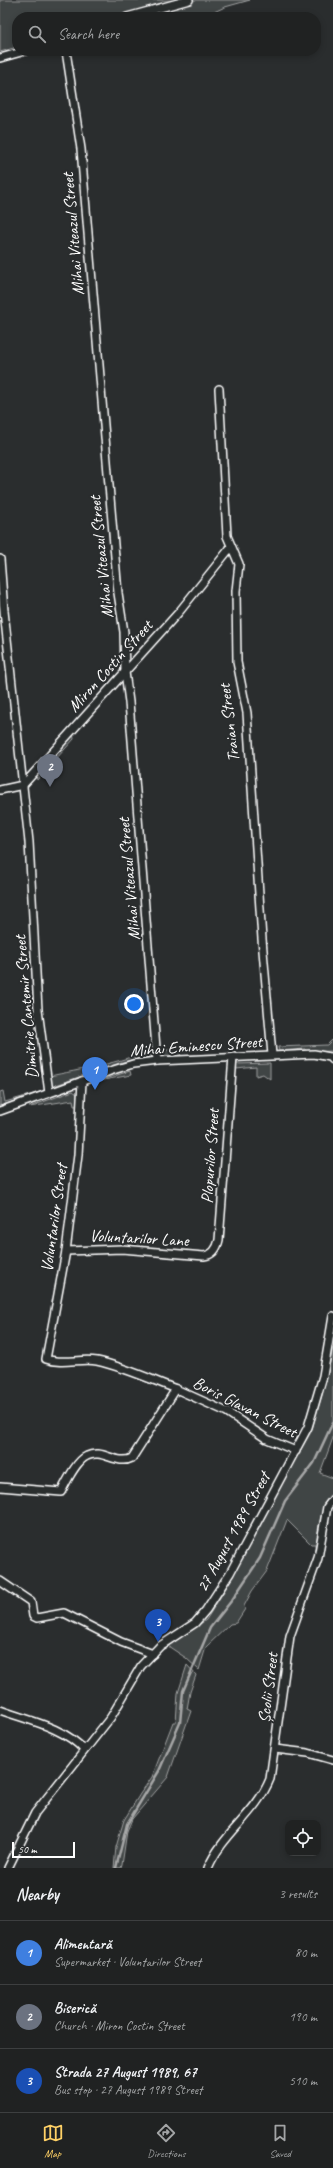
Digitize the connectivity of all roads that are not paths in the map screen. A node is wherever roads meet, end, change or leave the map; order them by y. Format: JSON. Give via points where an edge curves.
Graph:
{"nodes":[{"id":1,"x":189,"y":0,"type":"edge"},
{"id":2,"x":145,"y":12,"type":"edge"},
{"id":3,"x":12,"y":55,"type":"edge"},
{"id":4,"x":67,"y":56,"type":"edge"},
{"id":5,"x":0,"y":58,"type":"edge"},
{"id":6,"x":219,"y":389,"type":"dead end"},
{"id":7,"x":230,"y":547,"type":"junction"},
{"id":8,"x":0,"y":559,"type":"edge"},
{"id":9,"x":125,"y":672,"type":"junction"},
{"id":10,"x":23,"y":785,"type":"junction"},
{"id":11,"x":0,"y":790,"type":"edge"},
{"id":12,"x":272,"y":1055,"type":"junction"},
{"id":13,"x":233,"y":1057,"type":"junction"},
{"id":14,"x":331,"y":1058,"type":"edge"},
{"id":15,"x":157,"y":1061,"type":"junction"},
{"id":16,"x":82,"y":1081,"type":"junction"},
{"id":17,"x":49,"y":1093,"type":"junction"},
{"id":18,"x":0,"y":1110,"type":"edge"},
{"id":19,"x":66,"y":1251,"type":"junction"},
{"id":20,"x":211,"y":1254,"type":"joint"},
{"id":21,"x":333,"y":1316,"type":"edge"},
{"id":22,"x":176,"y":1389,"type":"junction"},
{"id":23,"x":296,"y":1451,"type":"junction"},
{"id":24,"x":0,"y":1487,"type":"edge"},
{"id":25,"x":333,"y":1499,"type":"edge"},
{"id":26,"x":0,"y":1581,"type":"edge"},
{"id":27,"x":152,"y":1654,"type":"junction"},
{"id":28,"x":0,"y":1710,"type":"edge"},
{"id":29,"x":275,"y":1749,"type":"junction"},
{"id":30,"x":84,"y":1750,"type":"junction"},
{"id":31,"x":333,"y":1760,"type":"edge"},
{"id":32,"x":8,"y":1868,"type":"edge"},
{"id":33,"x":208,"y":1868,"type":"edge"}],
"edges":[{"from":1,"to":2,"type":"street"},
{"from":3,"to":5,"type":"street"},
{"from":4,"to":9,"type":"street","name":"Mihai Viteazul Street","via":[[81,149],[118,593],[124,632]]},
{"from":6,"to":7,"type":"street","name":"Traian Street","via":[[227,536]]},
{"from":7,"to":9,"type":"street","name":"Miron Costin Street","via":[[179,612]]},
{"from":7,"to":12,"type":"street","name":"Traian Street","via":[[239,564],[236,590],[237,662],[247,713]]},
{"from":8,"to":10,"type":"street","name":"Dimitrie Cantemir Street"},
{"from":9,"to":10,"type":"street","name":"Miron Costin Street"},
{"from":9,"to":15,"type":"street","name":"Mihai Viteazul Street"},
{"from":10,"to":11,"type":"street"},
{"from":10,"to":17,"type":"street","name":"Dimitrie Cantemir Street","via":[[29,842],[38,1010]]},
{"from":12,"to":13,"type":"street","name":"Mihai Eminescu Street"},
{"from":12,"to":14,"type":"street","name":"Mihai Eminescu Street","via":[[314,1054]]},
{"from":13,"to":15,"type":"street","name":"Mihai Eminescu Street"},
{"from":13,"to":20,"type":"street","name":"Plopurilor Street","via":[[219,1240],[218,1246]]},
{"from":15,"to":16,"type":"street","name":"Mihai Eminescu Street","via":[[133,1064]]},
{"from":16,"to":17,"type":"street","name":"Mihai Eminescu Street"},
{"from":16,"to":19,"type":"street","name":"Voluntarilor Street","via":[[78,1155]]},
{"from":17,"to":18,"type":"street","name":"Mihai Eminescu Street"},
{"from":19,"to":20,"type":"street","name":"Voluntarilor Lane","via":[[122,1249],[204,1256]]},
{"from":19,"to":22,"type":"street","name":"Voluntarilor Street","via":[[46,1359],[55,1362],[96,1361],[134,1372]]},
{"from":21,"to":23,"type":"street","name":"27 August 1989 Street","via":[[317,1400]]},
{"from":22,"to":23,"type":"street","name":"Boris Glavan Street","via":[[227,1412],[268,1439]]},
{"from":22,"to":24,"type":"street","name":"Boris Glavan Street","via":[[132,1458],[117,1460],[93,1454],[86,1456],[80,1461],[61,1492]]},
{"from":23,"to":27,"type":"street","name":"27 August 1989 Street","via":[[230,1573],[206,1610],[195,1623]]},
{"from":25,"to":29,"type":"street","name":"Școlii Street","via":[[327,1507],[313,1575],[290,1636]]},
{"from":26,"to":27,"type":"street","via":[[31,1602],[34,1616],[37,1618],[64,1613],[121,1642]]},
{"from":27,"to":30,"type":"street","name":"27 August 1989 Street","via":[[141,1666],[111,1717]]},
{"from":28,"to":30,"type":"street","via":[[59,1732],[77,1742]]},
{"from":29,"to":31,"type":"street","via":[[308,1753]]},
{"from":29,"to":33,"type":"street","name":"Școlii Street","via":[[265,1793],[215,1852]]},
{"from":30,"to":32,"type":"street","name":"27 August 1989 Street","via":[[35,1813]]}]}
